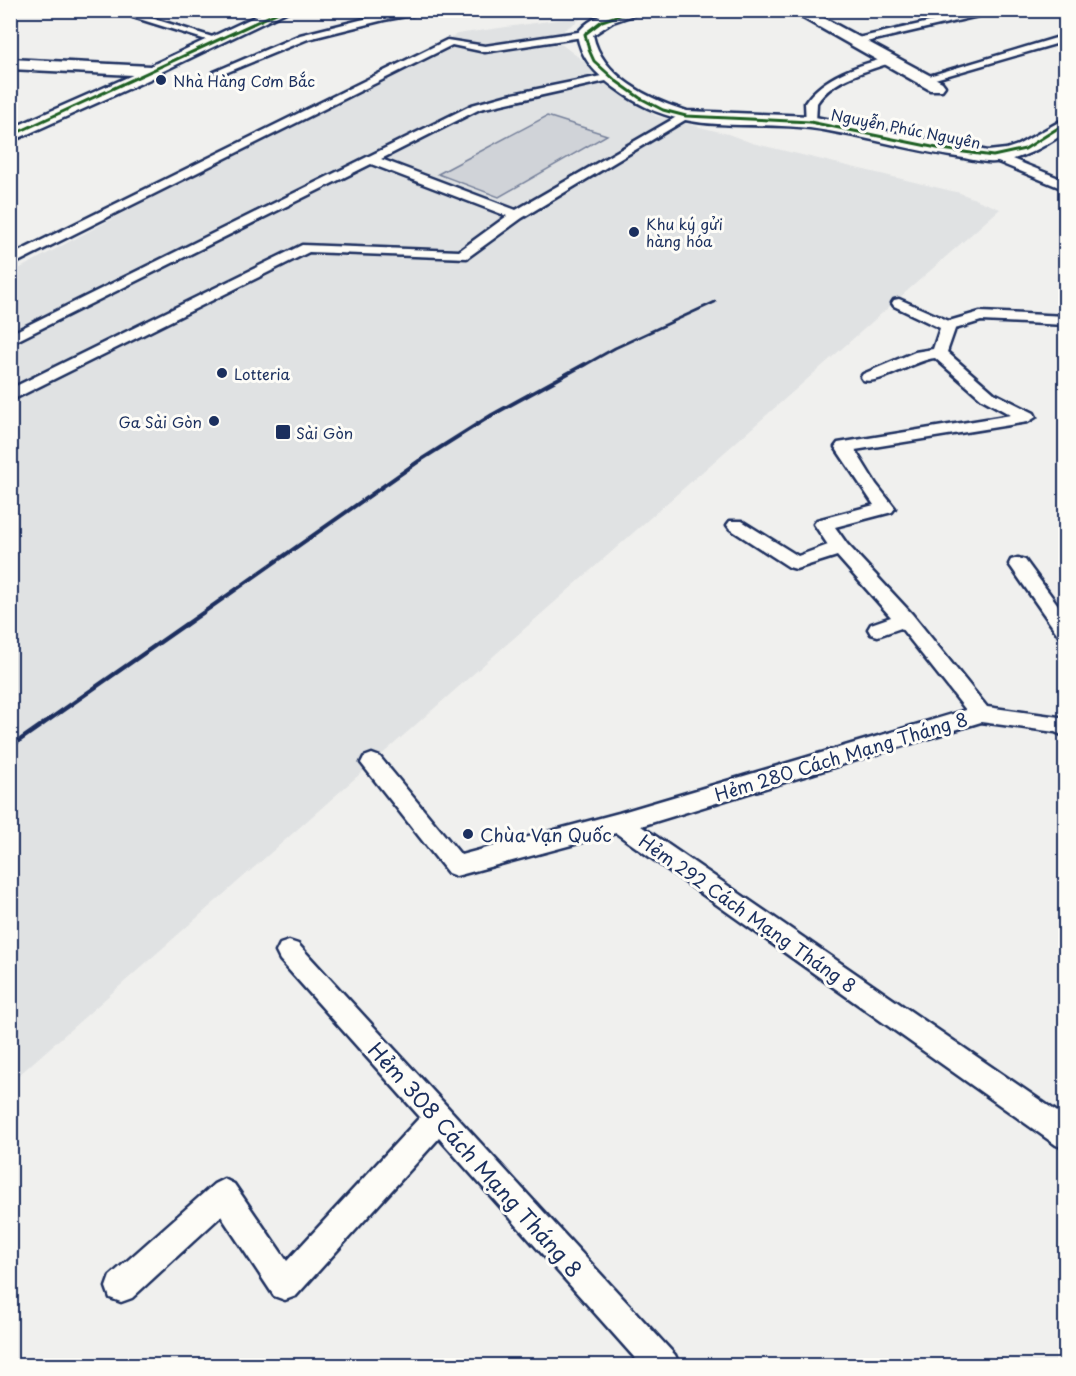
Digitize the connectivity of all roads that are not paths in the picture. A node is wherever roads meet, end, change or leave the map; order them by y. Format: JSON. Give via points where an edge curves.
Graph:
{"nodes":[{"id":1,"x":156,"y":10,"type":"edge"},
{"id":2,"x":283,"y":10,"type":"edge"},
{"id":3,"x":435,"y":10,"type":"edge"},
{"id":4,"x":634,"y":10,"type":"edge"},
{"id":5,"x":796,"y":10,"type":"edge"},
{"id":6,"x":999,"y":10,"type":"edge"},
{"id":7,"x":1055,"y":10,"type":"edge"},
{"id":8,"x":604,"y":14,"type":"edge"},
{"id":9,"x":1065,"y":15,"type":"edge"},
{"id":10,"x":585,"y":34,"type":"junction"},
{"id":11,"x":1065,"y":38,"type":"edge"},
{"id":12,"x":217,"y":40,"type":"junction"},
{"id":13,"x":853,"y":42,"type":"junction"},
{"id":14,"x":889,"y":60,"type":"junction"},
{"id":15,"x":10,"y":64,"type":"edge"},
{"id":16,"x":153,"y":71,"type":"junction"},
{"id":17,"x":219,"y":72,"type":"dead end"},
{"id":18,"x":611,"y":77,"type":"junction"},
{"id":19,"x":930,"y":82,"type":"joint"},
{"id":20,"x":684,"y":117,"type":"junction"},
{"id":21,"x":810,"y":122,"type":"junction"},
{"id":22,"x":1065,"y":123,"type":"edge"},
{"id":23,"x":10,"y":136,"type":"edge"},
{"id":24,"x":997,"y":157,"type":"junction"},
{"id":25,"x":372,"y":160,"type":"junction"},
{"id":26,"x":1065,"y":186,"type":"edge"},
{"id":27,"x":517,"y":215,"type":"junction"},
{"id":28,"x":10,"y":262,"type":"edge"},
{"id":29,"x":899,"y":303,"type":"dead end"},
{"id":30,"x":1065,"y":321,"type":"edge"},
{"id":31,"x":948,"y":326,"type":"junction"},
{"id":32,"x":10,"y":340,"type":"edge"},
{"id":33,"x":939,"y":353,"type":"junction"},
{"id":34,"x":869,"y":377,"type":"dead end"},
{"id":35,"x":10,"y":396,"type":"edge"},
{"id":36,"x":736,"y":525,"type":"dead end"},
{"id":37,"x":840,"y":548,"type":"junction"},
{"id":38,"x":1018,"y":564,"type":"dead end"},
{"id":39,"x":905,"y":619,"type":"junction"},
{"id":40,"x":878,"y":629,"type":"dead end"},
{"id":41,"x":1065,"y":631,"type":"edge"},
{"id":42,"x":981,"y":714,"type":"junction"},
{"id":43,"x":1064,"y":724,"type":"edge"},
{"id":44,"x":372,"y":763,"type":"dead end"},
{"id":45,"x":619,"y":823,"type":"junction"},
{"id":46,"x":289,"y":952,"type":"dead end"},
{"id":47,"x":439,"y":1117,"type":"junction"},
{"id":48,"x":1065,"y":1135,"type":"edge"},
{"id":49,"x":121,"y":1287,"type":"dead end"},
{"id":50,"x":664,"y":1365,"type":"edge"}],
"edges":[{"from":1,"to":12,"type":"lane","via":[[138,18]]},
{"from":2,"to":12,"type":"street"},
{"from":3,"to":17,"type":"lane","via":[[384,17],[303,37]]},
{"from":4,"to":8,"type":"street"},
{"from":5,"to":13,"type":"street"},
{"from":6,"to":13,"type":"lane"},
{"from":7,"to":9,"type":"lane"},
{"from":8,"to":10,"type":"street"},
{"from":10,"to":18,"type":"street","name":"Nguyễn Phúc Nguyên","via":[[588,55]]},
{"from":10,"to":28,"type":"lane","via":[[485,49],[451,42]]},
{"from":11,"to":19,"type":"lane"},
{"from":12,"to":16,"type":"street"},
{"from":13,"to":14,"type":"street"},
{"from":14,"to":19,"type":"street"},
{"from":14,"to":21,"type":"lane","via":[[822,91],[811,105]]},
{"from":15,"to":16,"type":"street"},
{"from":16,"to":23,"type":"street"},
{"from":18,"to":20,"type":"street","name":"Nguyễn Phúc Nguyên","via":[[650,106]]},
{"from":18,"to":25,"type":"lane","via":[[476,108]]},
{"from":20,"to":21,"type":"street","name":"Nguyễn Phúc Nguyên"},
{"from":20,"to":27,"type":"lane"},
{"from":21,"to":24,"type":"street","name":"Nguyễn Phúc Nguyên"},
{"from":22,"to":24,"type":"street","name":"Nguyễn Phúc Nguyên","via":[[1034,146]]},
{"from":24,"to":26,"type":"lane"},
{"from":25,"to":27,"type":"lane"},
{"from":25,"to":32,"type":"lane"},
{"from":27,"to":35,"type":"lane","via":[[462,255],[307,248]]},
{"from":29,"to":31,"type":"lane"},
{"from":30,"to":31,"type":"lane","via":[[980,316]]},
{"from":31,"to":33,"type":"lane"},
{"from":33,"to":34,"type":"lane","via":[[920,355]]},
{"from":33,"to":37,"type":"lane","via":[[988,396],[1028,417],[844,447],[886,508],[823,524]]},
{"from":36,"to":37,"type":"lane","via":[[796,563]]},
{"from":37,"to":39,"type":"lane"},
{"from":38,"to":41,"type":"lane"},
{"from":39,"to":40,"type":"lane"},
{"from":39,"to":42,"type":"lane"},
{"from":42,"to":43,"type":"lane","name":"Hẻm 280 Cách Mạng Tháng 8"},
{"from":42,"to":45,"type":"lane","name":"Hẻm 280 Cách Mạng Tháng 8"},
{"from":44,"to":45,"type":"lane","name":"Hẻm 292 Cách Mạng Tháng 8","via":[[456,866]]},
{"from":45,"to":48,"type":"lane","name":"Hẻm 292 Cách Mạng Tháng 8"},
{"from":46,"to":47,"type":"lane","name":"Hẻm 308 Cách Mạng Tháng 8"},
{"from":47,"to":49,"type":"lane","via":[[285,1285],[224,1194]]},
{"from":47,"to":50,"type":"lane","name":"Hẻm 308 Cách Mạng Tháng 8"}]}
